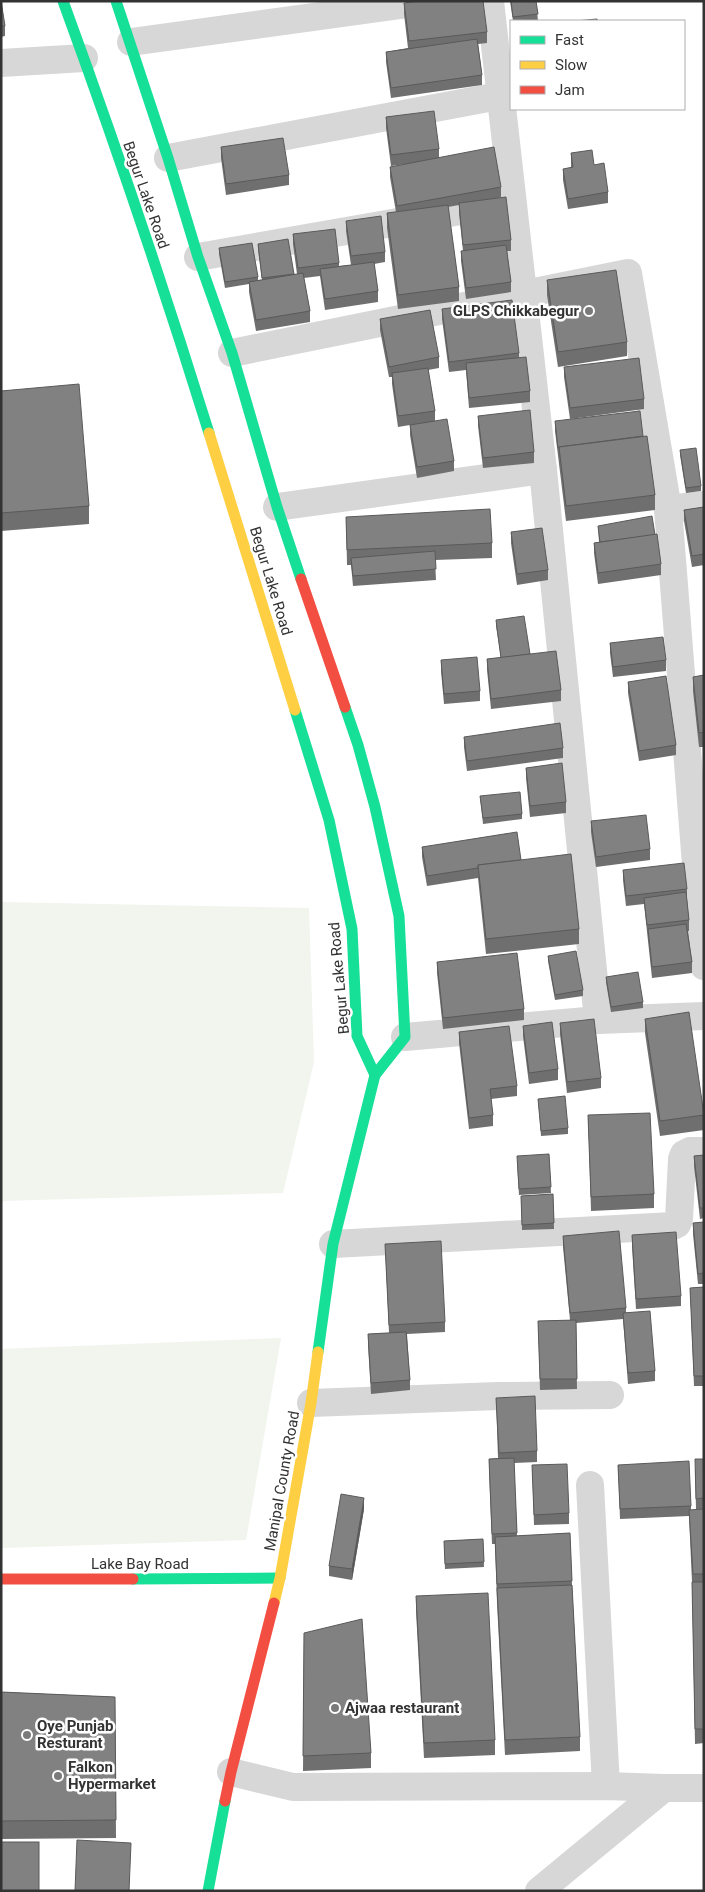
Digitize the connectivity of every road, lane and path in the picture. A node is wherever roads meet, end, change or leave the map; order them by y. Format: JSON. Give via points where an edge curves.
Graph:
{"nodes":[{"id":1,"x":64,"y":1,"type":"edge"},
{"id":2,"x":116,"y":1,"type":"edge"},
{"id":3,"x":430,"y":1,"type":"edge"},
{"id":4,"x":490,"y":1,"type":"edge"},
{"id":5,"x":131,"y":42,"type":"junction"},
{"id":6,"x":84,"y":58,"type":"junction"},
{"id":7,"x":1,"y":63,"type":"edge"},
{"id":8,"x":499,"y":96,"type":"junction"},
{"id":9,"x":168,"y":158,"type":"junction"},
{"id":10,"x":511,"y":202,"type":"junction"},
{"id":11,"x":198,"y":257,"type":"junction"},
{"id":12,"x":524,"y":294,"type":"junction"},
{"id":13,"x":232,"y":353,"type":"junction"},
{"id":14,"x":543,"y":470,"type":"junction"},
{"id":15,"x":269,"y":491,"type":"junction"},
{"id":16,"x":704,"y":505,"type":"edge"},
{"id":17,"x":668,"y":509,"type":"junction"},
{"id":18,"x":704,"y":966,"type":"edge"},
{"id":19,"x":704,"y":1016,"type":"edge"},
{"id":20,"x":598,"y":1020,"type":"junction"},
{"id":21,"x":405,"y":1037,"type":"junction"},
{"id":22,"x":375,"y":1075,"type":"junction"},
{"id":23,"x":704,"y":1152,"type":"edge"},
{"id":24,"x":333,"y":1244,"type":"junction"},
{"id":25,"x":610,"y":1395,"type":"dead end"},
{"id":26,"x":311,"y":1403,"type":"junction"},
{"id":27,"x":590,"y":1485,"type":"dead end"},
{"id":28,"x":280,"y":1578,"type":"junction"},
{"id":29,"x":1,"y":1579,"type":"edge"},
{"id":30,"x":231,"y":1772,"type":"junction"},
{"id":31,"x":606,"y":1786,"type":"junction"},
{"id":32,"x":664,"y":1788,"type":"junction"},
{"id":33,"x":704,"y":1788,"type":"edge"},
{"id":34,"x":208,"y":1891,"type":"edge"},
{"id":35,"x":539,"y":1891,"type":"edge"}],
"edges":[{"from":1,"to":6,"type":"main road","name":"Begur Lake Road"},
{"from":2,"to":5,"type":"main road","name":"Begur Lake Road"},
{"from":3,"to":5,"type":"street"},
{"from":4,"to":8,"type":"street"},
{"from":5,"to":9,"type":"main road","name":"Begur Lake Road"},
{"from":6,"to":7,"type":"street"},
{"from":6,"to":22,"type":"main road","name":"Begur Lake Road","via":[[233,494],[329,820],[352,929],[358,1036]]},
{"from":8,"to":9,"type":"street"},
{"from":8,"to":10,"type":"street"},
{"from":9,"to":11,"type":"main road","name":"Begur Lake Road"},
{"from":10,"to":11,"type":"street"},
{"from":10,"to":12,"type":"street"},
{"from":11,"to":13,"type":"main road","name":"Begur Lake Road"},
{"from":12,"to":13,"type":"street"},
{"from":12,"to":14,"type":"street"},
{"from":12,"to":17,"type":"street","via":[[628,273]]},
{"from":13,"to":15,"type":"main road","name":"Begur Lake Road"},
{"from":14,"to":15,"type":"street"},
{"from":14,"to":20,"type":"street"},
{"from":15,"to":21,"type":"main road","name":"Begur Lake Road","via":[[358,745],[375,806],[399,916]]},
{"from":16,"to":17,"type":"street"},
{"from":17,"to":18,"type":"street"},
{"from":19,"to":20,"type":"street"},
{"from":20,"to":21,"type":"street"},
{"from":21,"to":22,"type":"main road"},
{"from":22,"to":24,"type":"main road","name":"Manipal County Road"},
{"from":23,"to":24,"type":"street","via":[[684,1154],[679,1219],[673,1226]]},
{"from":24,"to":26,"type":"main road","name":"Manipal County Road"},
{"from":25,"to":26,"type":"street"},
{"from":26,"to":28,"type":"main road","name":"Manipal County Road"},
{"from":27,"to":31,"type":"street"},
{"from":28,"to":29,"type":"main road","name":"Lake Bay Road"},
{"from":28,"to":30,"type":"main road","name":"Manipal County Road"},
{"from":30,"to":31,"type":"street","via":[[292,1788]]},
{"from":30,"to":34,"type":"main road","name":"Manipal County Road"},
{"from":31,"to":32,"type":"street"},
{"from":32,"to":33,"type":"street"},
{"from":32,"to":35,"type":"street"}]}
